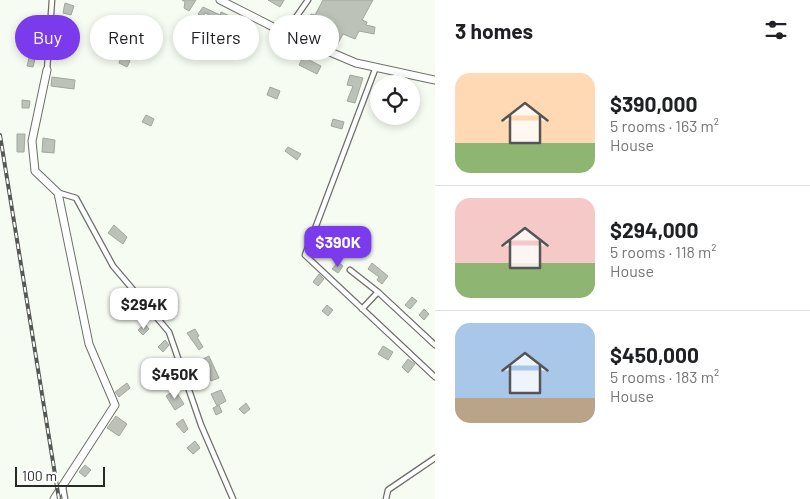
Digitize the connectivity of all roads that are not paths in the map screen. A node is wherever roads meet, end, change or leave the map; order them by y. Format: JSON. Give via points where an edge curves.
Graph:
{"nodes":[{"id":1,"x":52,"y":0,"type":"edge"},
{"id":2,"x":220,"y":0,"type":"edge"},
{"id":3,"x":308,"y":0,"type":"edge"},
{"id":4,"x":298,"y":15,"type":"edge"},
{"id":5,"x":269,"y":26,"type":"edge"},
{"id":6,"x":339,"y":56,"type":"edge"},
{"id":7,"x":376,"y":67,"type":"junction"},
{"id":8,"x":47,"y":70,"type":"joint"},
{"id":9,"x":435,"y":80,"type":"edge"},
{"id":10,"x":56,"y":191,"type":"junction"},
{"id":11,"x":350,"y":270,"type":"dead end"},
{"id":12,"x":378,"y":292,"type":"junction"},
{"id":13,"x":362,"y":309,"type":"junction"},
{"id":14,"x":435,"y":345,"type":"edge"},
{"id":15,"x":435,"y":377,"type":"edge"},
{"id":16,"x":435,"y":458,"type":"edge"},
{"id":17,"x":63,"y":487,"type":"junction"},
{"id":18,"x":54,"y":499,"type":"edge"},
{"id":19,"x":65,"y":499,"type":"edge"},
{"id":20,"x":233,"y":499,"type":"edge"},
{"id":21,"x":386,"y":499,"type":"edge"}],
"edges":[{"from":1,"to":8,"type":"street"},
{"from":2,"to":5,"type":"street"},
{"from":3,"to":4,"type":"street"},
{"from":6,"to":7,"type":"street"},
{"from":7,"to":9,"type":"street"},
{"from":7,"to":13,"type":"street","via":[[305,255]]},
{"from":8,"to":10,"type":"street","via":[[32,141],[34,171]]},
{"from":10,"to":17,"type":"street","via":[[89,344],[115,405]]},
{"from":10,"to":20,"type":"street","via":[[76,198],[113,266],[169,332],[201,425]]},
{"from":11,"to":12,"type":"street"},
{"from":12,"to":13,"type":"street"},
{"from":12,"to":14,"type":"street"},
{"from":13,"to":15,"type":"street"},
{"from":16,"to":21,"type":"street","via":[[388,490]]},
{"from":17,"to":18,"type":"street"},
{"from":17,"to":19,"type":"street"}]}
